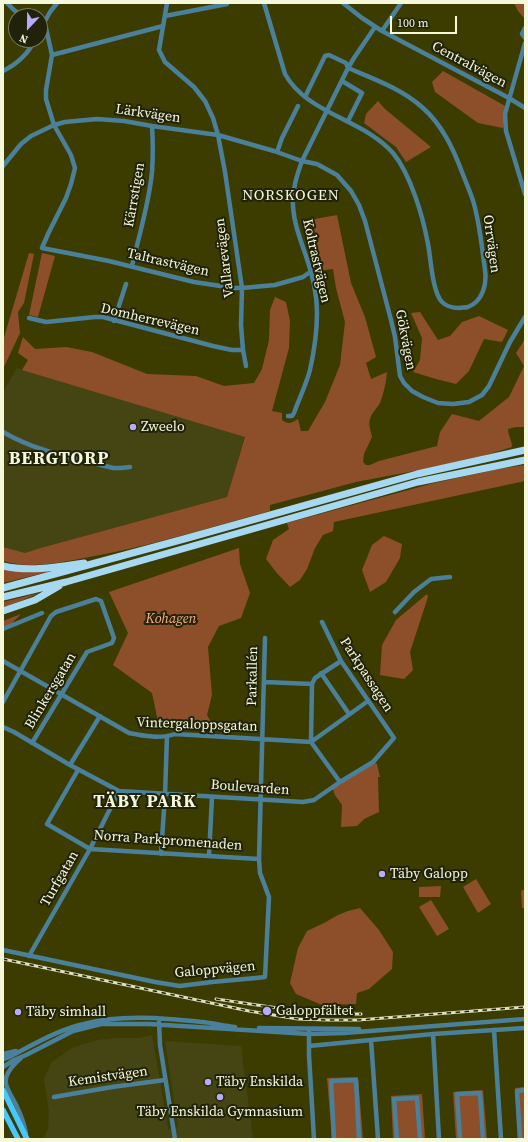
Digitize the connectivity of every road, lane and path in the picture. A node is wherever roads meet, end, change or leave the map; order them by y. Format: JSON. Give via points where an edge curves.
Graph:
{"nodes":[{"id":1,"x":57,"y":3,"type":"edge"},
{"id":2,"x":167,"y":3,"type":"edge"},
{"id":3,"x":264,"y":3,"type":"edge"},
{"id":4,"x":343,"y":3,"type":"edge"},
{"id":5,"x":401,"y":3,"type":"edge"},
{"id":6,"x":227,"y":4,"type":"dead end"},
{"id":7,"x":48,"y":15,"type":"edge"},
{"id":8,"x":165,"y":16,"type":"junction"},
{"id":9,"x":163,"y":26,"type":"junction"},
{"id":10,"x":375,"y":27,"type":"junction"},
{"id":11,"x":525,"y":28,"type":"edge"},
{"id":12,"x":382,"y":31,"type":"junction"},
{"id":13,"x":48,"y":37,"type":"edge"},
{"id":14,"x":525,"y":38,"type":"edge"},
{"id":15,"x":525,"y":43,"type":"edge"},
{"id":16,"x":31,"y":48,"type":"edge"},
{"id":17,"x":52,"y":55,"type":"junction"},
{"id":18,"x":348,"y":68,"type":"junction"},
{"id":19,"x":3,"y":71,"type":"edge"},
{"id":20,"x":342,"y":81,"type":"junction"},
{"id":21,"x":306,"y":97,"type":"junction"},
{"id":22,"x":509,"y":98,"type":"junction"},
{"id":23,"x":298,"y":106,"type":"dead end"},
{"id":24,"x":525,"y":108,"type":"edge"},
{"id":25,"x":328,"y":111,"type":"junction"},
{"id":26,"x":348,"y":121,"type":"junction"},
{"id":27,"x":54,"y":125,"type":"junction"},
{"id":28,"x":152,"y":126,"type":"junction"},
{"id":29,"x":218,"y":135,"type":"junction"},
{"id":30,"x":277,"y":152,"type":"junction"},
{"id":31,"x":302,"y":161,"type":"junction"},
{"id":32,"x":3,"y":166,"type":"edge"},
{"id":33,"x":525,"y":194,"type":"edge"},
{"id":34,"x":132,"y":266,"type":"junction"},
{"id":35,"x":310,"y":272,"type":"junction"},
{"id":36,"x":126,"y":284,"type":"dead end"},
{"id":37,"x":242,"y":288,"type":"junction"},
{"id":38,"x":525,"y":317,"type":"edge"},
{"id":39,"x":29,"y":318,"type":"dead end"},
{"id":40,"x":114,"y":320,"type":"junction"},
{"id":41,"x":243,"y":350,"type":"junction"},
{"id":42,"x":246,"y":366,"type":"dead end"},
{"id":43,"x":288,"y":416,"type":"dead end"},
{"id":44,"x":3,"y":432,"type":"edge"},
{"id":45,"x":525,"y":450,"type":"edge"},
{"id":46,"x":525,"y":460,"type":"edge"},
{"id":47,"x":130,"y":467,"type":"dead end"},
{"id":48,"x":184,"y":540,"type":"junction"},
{"id":49,"x":3,"y":566,"type":"edge"},
{"id":50,"x":450,"y":577,"type":"dead end"},
{"id":51,"x":66,"y":582,"type":"junction"},
{"id":52,"x":3,"y":588,"type":"edge"},
{"id":53,"x":3,"y":596,"type":"edge"},
{"id":54,"x":3,"y":611,"type":"edge"},
{"id":55,"x":395,"y":612,"type":"dead end"},
{"id":56,"x":42,"y":613,"type":"dead end"},
{"id":57,"x":322,"y":622,"type":"dead end"},
{"id":58,"x":3,"y":629,"type":"edge"},
{"id":59,"x":265,"y":638,"type":"dead end"},
{"id":60,"x":3,"y":661,"type":"edge"},
{"id":61,"x":340,"y":661,"type":"junction"},
{"id":62,"x":21,"y":672,"type":"junction"},
{"id":63,"x":322,"y":673,"type":"junction"},
{"id":64,"x":264,"y":682,"type":"junction"},
{"id":65,"x":312,"y":684,"type":"junction"},
{"id":66,"x":61,"y":694,"type":"junction"},
{"id":67,"x":368,"y":701,"type":"junction"},
{"id":68,"x":3,"y":702,"type":"edge"},
{"id":69,"x":349,"y":714,"type":"junction"},
{"id":70,"x":100,"y":716,"type":"junction"},
{"id":71,"x":3,"y":727,"type":"edge"},
{"id":72,"x":167,"y":736,"type":"junction"},
{"id":73,"x":263,"y":738,"type":"junction"},
{"id":74,"x":394,"y":738,"type":"joint"},
{"id":75,"x":311,"y":742,"type":"junction"},
{"id":76,"x":32,"y":743,"type":"junction"},
{"id":77,"x":70,"y":766,"type":"junction"},
{"id":78,"x":78,"y":770,"type":"junction"},
{"id":79,"x":340,"y":782,"type":"junction"},
{"id":80,"x":119,"y":791,"type":"junction"},
{"id":81,"x":165,"y":795,"type":"junction"},
{"id":82,"x":212,"y":797,"type":"junction"},
{"id":83,"x":261,"y":800,"type":"junction"},
{"id":84,"x":90,"y":849,"type":"junction"},
{"id":85,"x":161,"y":854,"type":"junction"},
{"id":86,"x":209,"y":856,"type":"junction"},
{"id":87,"x":259,"y":859,"type":"junction"},
{"id":88,"x":3,"y":950,"type":"edge"},
{"id":89,"x":30,"y":956,"type":"junction"},
{"id":90,"x":159,"y":1018,"type":"junction"},
{"id":91,"x":525,"y":1019,"type":"edge"},
{"id":92,"x":160,"y":1025,"type":"junction"},
{"id":93,"x":525,"y":1028,"type":"edge"},
{"id":94,"x":494,"y":1030,"type":"junction"},
{"id":95,"x":309,"y":1031,"type":"junction"},
{"id":96,"x":433,"y":1034,"type":"junction"},
{"id":97,"x":371,"y":1040,"type":"junction"},
{"id":98,"x":309,"y":1046,"type":"junction"},
{"id":99,"x":24,"y":1049,"type":"junction"},
{"id":100,"x":3,"y":1054,"type":"edge"},
{"id":101,"x":26,"y":1055,"type":"junction"},
{"id":102,"x":3,"y":1059,"type":"edge"},
{"id":103,"x":3,"y":1067,"type":"edge"},
{"id":104,"x":165,"y":1080,"type":"junction"},
{"id":105,"x":3,"y":1090,"type":"edge"},
{"id":106,"x":525,"y":1090,"type":"edge"},
{"id":107,"x":54,"y":1097,"type":"dead end"},
{"id":108,"x":3,"y":1110,"type":"edge"},
{"id":109,"x":18,"y":1139,"type":"edge"},
{"id":110,"x":27,"y":1139,"type":"edge"},
{"id":111,"x":175,"y":1139,"type":"edge"},
{"id":112,"x":314,"y":1139,"type":"edge"},
{"id":113,"x":334,"y":1139,"type":"edge"},
{"id":114,"x":359,"y":1139,"type":"edge"},
{"id":115,"x":378,"y":1139,"type":"edge"},
{"id":116,"x":397,"y":1139,"type":"edge"},
{"id":117,"x":420,"y":1139,"type":"edge"},
{"id":118,"x":439,"y":1139,"type":"edge"},
{"id":119,"x":460,"y":1139,"type":"edge"},
{"id":120,"x":483,"y":1139,"type":"edge"},
{"id":121,"x":501,"y":1139,"type":"edge"},
{"id":122,"x":520,"y":1139,"type":"edge"}],
"edges":[{"from":1,"to":7,"type":"street"},
{"from":2,"to":8,"type":"street","name":"Vallarevägen"},
{"from":3,"to":21,"type":"street","name":"Orrvägen","via":[[285,74],[292,85]]},
{"from":4,"to":10,"type":"street","name":"Centralvägen"},
{"from":5,"to":12,"type":"street"},
{"from":6,"to":8,"type":"street"},
{"from":8,"to":9,"type":"street","name":"Vallarevägen"},
{"from":9,"to":17,"type":"street"},
{"from":9,"to":29,"type":"street","name":"Vallarevägen","via":[[159,50],[165,62],[194,87],[205,101]]},
{"from":10,"to":12,"type":"street","name":"Centralvägen"},
{"from":10,"to":18,"type":"street","name":"Koltrastvägen"},
{"from":11,"to":14,"type":"street","via":[[522,34]]},
{"from":12,"to":22,"type":"street","name":"Centralvägen"},
{"from":13,"to":17,"type":"street"},
{"from":15,"to":22,"type":"street"},
{"from":16,"to":19,"type":"street"},
{"from":17,"to":27,"type":"street","via":[[46,90]]},
{"from":18,"to":20,"type":"street","name":"Koltrastvägen"},
{"from":18,"to":21,"type":"street","via":[[346,63],[329,55],[325,56]]},
{"from":18,"to":26,"type":"street","name":"Orrvägen","via":[[407,96],[423,107],[447,136],[470,191],[480,234],[486,275],[484,291],[477,301],[468,307],[454,308],[440,301],[435,289],[422,219],[403,169],[393,154],[374,136]]},
{"from":20,"to":25,"type":"street","name":"Koltrastvägen"},
{"from":20,"to":26,"type":"street","via":[[362,93]]},
{"from":21,"to":25,"type":"street","name":"Orrvägen"},
{"from":22,"to":24,"type":"street","name":"Centralvägen"},
{"from":22,"to":33,"type":"street","via":[[505,114],[506,131]]},
{"from":23,"to":30,"type":"street"},
{"from":25,"to":26,"type":"street","name":"Orrvägen"},
{"from":25,"to":31,"type":"street","name":"Koltrastvägen"},
{"from":27,"to":28,"type":"street","name":"Lärkvägen","via":[[106,119]]},
{"from":27,"to":32,"type":"street","name":"Lärkvägen","via":[[26,139]]},
{"from":27,"to":34,"type":"street","name":"Taltrastvägen","via":[[74,162],[74,173],[66,198],[42,248]]},
{"from":28,"to":29,"type":"street","name":"Lärkvägen"},
{"from":28,"to":34,"type":"street","name":"Kärrstigen","via":[[152,173]]},
{"from":29,"to":30,"type":"street","name":"Lärkvägen"},
{"from":29,"to":37,"type":"street","name":"Vallarevägen"},
{"from":30,"to":31,"type":"street","name":"Lärkvägen"},
{"from":31,"to":35,"type":"street","name":"Koltrastvägen","via":[[296,176],[293,205]]},
{"from":31,"to":38,"type":"street","name":"Gökvägen","via":[[317,164],[337,175],[352,191],[359,204],[394,332],[400,376],[412,391],[438,403],[470,402],[482,396]]},
{"from":34,"to":37,"type":"street","name":"Taltrastvägen","via":[[194,282]]},
{"from":35,"to":37,"type":"street","name":"Taltrastvägen","via":[[284,283]]},
{"from":35,"to":43,"type":"street","name":"Koltrastvägen","via":[[317,312],[316,337],[309,371],[294,413]]},
{"from":36,"to":40,"type":"street"},
{"from":37,"to":41,"type":"street","name":"Vallarevägen"},
{"from":39,"to":40,"type":"street","name":"Domherrevägen","via":[[46,322],[95,316]]},
{"from":40,"to":41,"type":"street","name":"Domherrevägen","via":[[213,346]]},
{"from":41,"to":42,"type":"street","name":"Vallarevägen"},
{"from":44,"to":47,"type":"street","via":[[32,446],[61,455],[113,468]]},
{"from":45,"to":48,"type":"highway","via":[[417,474]]},
{"from":46,"to":51,"type":"highway","via":[[418,482]]},
{"from":48,"to":49,"type":"highway","via":[[56,567],[29,569]]},
{"from":48,"to":52,"type":"highway"},
{"from":50,"to":55,"type":"street","via":[[432,579],[414,592]]},
{"from":51,"to":53,"type":"highway"},
{"from":51,"to":54,"type":"highway","via":[[35,600]]},
{"from":56,"to":58,"type":"street"},
{"from":57,"to":61,"type":"street","name":"Parkpassagen"},
{"from":59,"to":64,"type":"street","name":"Parkallén"},
{"from":60,"to":62,"type":"street","name":"Vintergaloppsgatan"},
{"from":61,"to":63,"type":"street"},
{"from":61,"to":67,"type":"street","name":"Parkpassagen"},
{"from":62,"to":66,"type":"street","name":"Vintergaloppsgatan"},
{"from":62,"to":66,"type":"street","name":"Blinkersgatan","via":[[51,616],[96,598],[101,601],[114,638],[112,643],[87,652]]},
{"from":62,"to":68,"type":"street"},
{"from":63,"to":65,"type":"street","via":[[314,678]]},
{"from":63,"to":69,"type":"street"},
{"from":64,"to":65,"type":"street"},
{"from":64,"to":73,"type":"street","name":"Parkallén"},
{"from":65,"to":75,"type":"street"},
{"from":66,"to":70,"type":"street","name":"Vintergaloppsgatan"},
{"from":66,"to":76,"type":"street","name":"Blinkersgatan"},
{"from":67,"to":69,"type":"street"},
{"from":67,"to":74,"type":"street","name":"Parkpassagen"},
{"from":69,"to":75,"type":"street"},
{"from":70,"to":72,"type":"street","name":"Vintergaloppsgatan","via":[[129,733]]},
{"from":70,"to":77,"type":"street"},
{"from":71,"to":76,"type":"street","name":"Boulevarden"},
{"from":72,"to":73,"type":"street","name":"Vintergaloppsgatan","via":[[175,734]]},
{"from":72,"to":81,"type":"street"},
{"from":73,"to":75,"type":"street","name":"Vintergaloppsgatan"},
{"from":73,"to":83,"type":"street","name":"Parkallén"},
{"from":74,"to":79,"type":"street","name":"Boulevarden","via":[[373,762]]},
{"from":75,"to":79,"type":"street"},
{"from":76,"to":77,"type":"street","name":"Boulevarden"},
{"from":77,"to":78,"type":"street","name":"Boulevarden"},
{"from":78,"to":80,"type":"street","name":"Boulevarden"},
{"from":78,"to":84,"type":"street","name":"Norra Parkpromenaden","via":[[47,824]]},
{"from":79,"to":83,"type":"street","name":"Boulevarden","via":[[308,802]]},
{"from":80,"to":81,"type":"street","name":"Boulevarden"},
{"from":80,"to":84,"type":"street","name":"Turfgatan"},
{"from":81,"to":82,"type":"street","name":"Boulevarden"},
{"from":81,"to":85,"type":"street"},
{"from":82,"to":83,"type":"street","name":"Boulevarden"},
{"from":82,"to":86,"type":"street"},
{"from":83,"to":87,"type":"street","name":"Parkallén"},
{"from":84,"to":85,"type":"street","name":"Norra Parkpromenaden"},
{"from":84,"to":89,"type":"street","name":"Turfgatan"},
{"from":85,"to":86,"type":"street","name":"Norra Parkpromenaden"},
{"from":86,"to":87,"type":"street","name":"Norra Parkpromenaden"},
{"from":87,"to":89,"type":"street","name":"Galoppvägen","via":[[260,872],[269,897],[265,977],[180,986]]},
{"from":88,"to":89,"type":"street","name":"Galoppvägen"},
{"from":90,"to":92,"type":"street","name":"Kemistvägen"},
{"from":90,"to":95,"type":"street","via":[[234,1027]]},
{"from":90,"to":99,"type":"street","via":[[84,1024]]},
{"from":91,"to":95,"type":"street","via":[[344,1033]]},
{"from":92,"to":95,"type":"street"},
{"from":92,"to":101,"type":"street","via":[[91,1026],[72,1031]]},
{"from":92,"to":104,"type":"street","name":"Kemistvägen"},
{"from":93,"to":94,"type":"street"},
{"from":94,"to":96,"type":"street"},
{"from":94,"to":121,"type":"street"},
{"from":95,"to":98,"type":"street"},
{"from":96,"to":97,"type":"street"},
{"from":96,"to":118,"type":"street"},
{"from":97,"to":98,"type":"street"},
{"from":97,"to":115,"type":"street"},
{"from":98,"to":112,"type":"street"},
{"from":99,"to":100,"type":"street"},
{"from":99,"to":102,"type":"street"},
{"from":101,"to":103,"type":"street"},
{"from":101,"to":110,"type":"street","via":[[14,1064],[6,1078],[6,1085],[17,1106]]},
{"from":104,"to":107,"type":"street","name":"Kemistvägen"},
{"from":104,"to":111,"type":"street","name":"Kemistvägen"},
{"from":105,"to":110,"type":"main road"},
{"from":106,"to":122,"type":"street","via":[[517,1091]]},
{"from":108,"to":109,"type":"main road"},
{"from":113,"to":114,"type":"street","via":[[331,1081],[356,1080]]},
{"from":116,"to":117,"type":"street","via":[[394,1099],[417,1098]]},
{"from":119,"to":120,"type":"street","via":[[457,1094],[480,1093]]}]}
